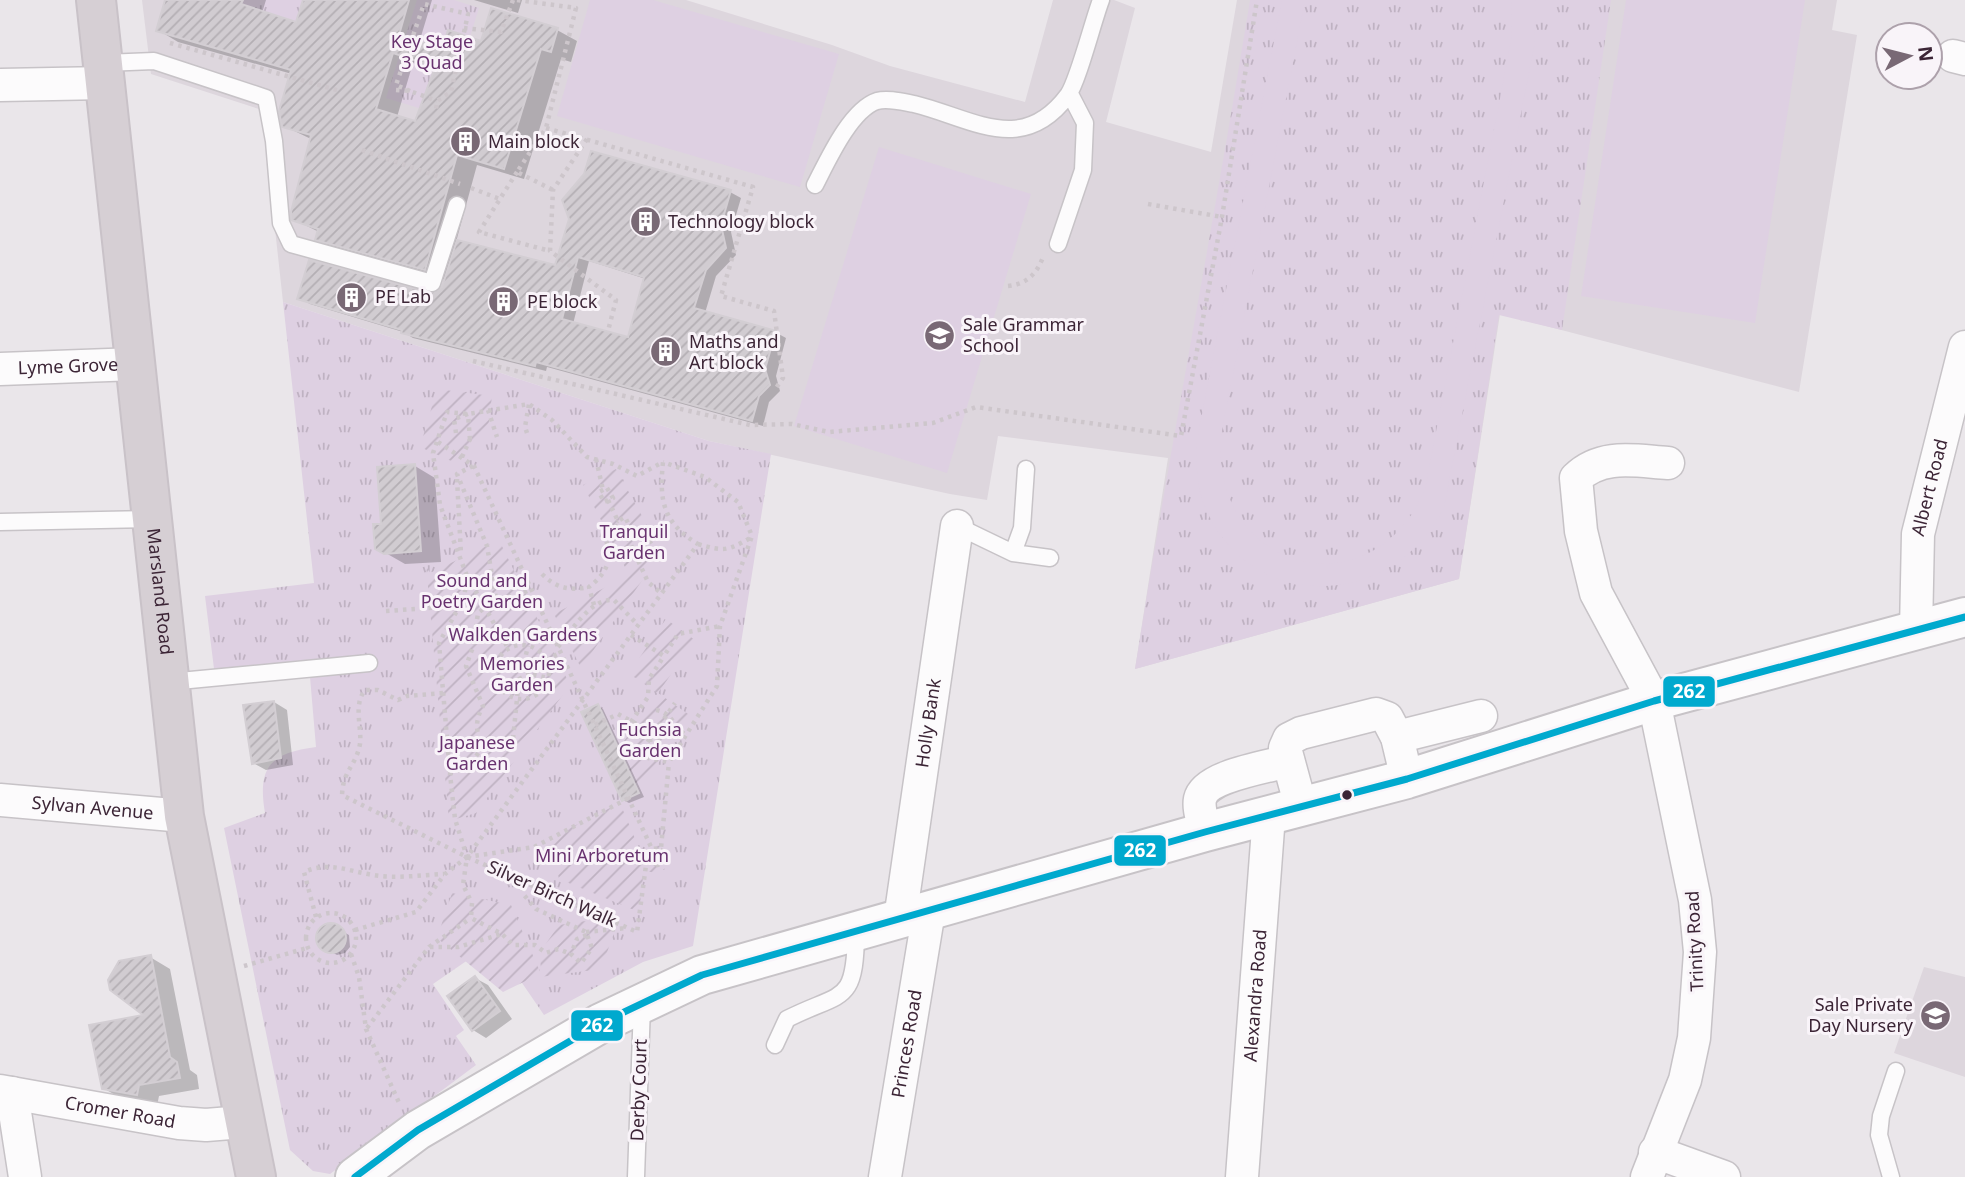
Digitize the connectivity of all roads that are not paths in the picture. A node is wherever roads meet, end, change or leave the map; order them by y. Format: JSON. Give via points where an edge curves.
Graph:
{"nodes":[{"id":1,"x":96,"y":0,"type":"edge"},
{"id":2,"x":1101,"y":0,"type":"edge"},
{"id":3,"x":105,"y":73,"type":"junction"},
{"id":4,"x":0,"y":85,"type":"edge"},
{"id":5,"x":1070,"y":94,"type":"junction"},
{"id":6,"x":815,"y":186,"type":"dead end"},
{"id":7,"x":457,"y":205,"type":"dead end"},
{"id":8,"x":1058,"y":244,"type":"road end"},
{"id":9,"x":1965,"y":347,"type":"edge"},
{"id":10,"x":136,"y":364,"type":"junction"},
{"id":11,"x":0,"y":369,"type":"edge"},
{"id":12,"x":1668,"y":463,"type":"dead end"},
{"id":13,"x":1026,"y":469,"type":"dead end"},
{"id":14,"x":154,"y":519,"type":"junction"},
{"id":15,"x":0,"y":522,"type":"edge"},
{"id":16,"x":957,"y":526,"type":"joint"},
{"id":17,"x":1013,"y":553,"type":"junction"},
{"id":18,"x":1050,"y":558,"type":"dead end"},
{"id":19,"x":1965,"y":617,"type":"edge"},
{"id":20,"x":1916,"y":631,"type":"junction"},
{"id":21,"x":369,"y":663,"type":"dead end"},
{"id":22,"x":169,"y":682,"type":"junction"},
{"id":23,"x":1654,"y":701,"type":"junction"},
{"id":24,"x":1469,"y":731,"type":"junction"},
{"id":25,"x":1397,"y":737,"type":"junction"},
{"id":26,"x":1288,"y":761,"type":"junction"},
{"id":27,"x":1407,"y":779,"type":"junction"},
{"id":28,"x":0,"y":800,"type":"edge"},
{"id":29,"x":1285,"y":811,"type":"junction"},
{"id":30,"x":184,"y":816,"type":"junction"},
{"id":31,"x":1205,"y":832,"type":"junction"},
{"id":32,"x":914,"y":915,"type":"junction"},
{"id":33,"x":856,"y":930,"type":"junction"},
{"id":34,"x":642,"y":1002,"type":"junction"},
{"id":35,"x":775,"y":1045,"type":"dead end"},
{"id":36,"x":1896,"y":1071,"type":"dead end"},
{"id":37,"x":6,"y":1092,"type":"edge"},
{"id":38,"x":249,"y":1148,"type":"edge"},
{"id":39,"x":1651,"y":1165,"type":"edge"},
{"id":40,"x":25,"y":1177,"type":"edge"},
{"id":41,"x":286,"y":1177,"type":"edge"},
{"id":42,"x":355,"y":1177,"type":"edge"},
{"id":43,"x":636,"y":1177,"type":"edge"},
{"id":44,"x":885,"y":1177,"type":"edge"},
{"id":45,"x":1241,"y":1177,"type":"edge"},
{"id":46,"x":1724,"y":1177,"type":"edge"},
{"id":47,"x":1891,"y":1177,"type":"edge"}],
"edges":[{"from":1,"to":3,"type":"main road","name":"Marsland Road"},
{"from":2,"to":5,"type":"lane"},
{"from":3,"to":4,"type":"street"},
{"from":3,"to":7,"type":"lane","via":[[155,61],[266,98],[281,223],[291,244],[432,283]]},
{"from":3,"to":10,"type":"main road","name":"Marsland Road"},
{"from":5,"to":6,"type":"lane","via":[[1035,124],[1017,131],[999,131],[899,101],[877,101],[847,130]]},
{"from":5,"to":8,"type":"lane","via":[[1086,123],[1083,170]]},
{"from":9,"to":20,"type":"street","name":"Albert Road","via":[[1918,534]]},
{"from":10,"to":11,"type":"street","name":"Lyme Grove"},
{"from":10,"to":14,"type":"main road","name":"Marsland Road"},
{"from":12,"to":23,"type":"street","name":"Trinity Road","via":[[1608,460],[1588,466],[1576,478],[1581,531],[1596,593]]},
{"from":13,"to":17,"type":"lane","via":[[1022,528]]},
{"from":14,"to":15,"type":"lane"},
{"from":14,"to":22,"type":"main road","name":"Marsland Road"},
{"from":16,"to":17,"type":"lane"},
{"from":16,"to":32,"type":"street","name":"Holly Bank"},
{"from":17,"to":18,"type":"lane"},
{"from":19,"to":20,"type":"street"},
{"from":20,"to":23,"type":"street"},
{"from":21,"to":22,"type":"lane"},
{"from":22,"to":30,"type":"main road","name":"Marsland Road"},
{"from":23,"to":24,"type":"street"},
{"from":23,"to":39,"type":"street","name":"Trinity Road","via":[[1685,839],[1700,952],[1698,1003],[1685,1080]]},
{"from":24,"to":25,"type":"street"},
{"from":24,"to":27,"type":"street"},
{"from":25,"to":26,"type":"street","via":[[1387,718],[1376,714],[1289,738],[1285,748]]},
{"from":25,"to":27,"type":"street"},
{"from":26,"to":29,"type":"street"},
{"from":26,"to":31,"type":"street","via":[[1206,787],[1200,796]]},
{"from":27,"to":29,"type":"street"},
{"from":28,"to":30,"type":"street","name":"Sylvan Avenue"},
{"from":29,"to":31,"type":"street"},
{"from":29,"to":45,"type":"street","name":"Alexandra Road"},
{"from":30,"to":38,"type":"main road","name":"Marsland Road"},
{"from":31,"to":32,"type":"street"},
{"from":32,"to":33,"type":"street"},
{"from":32,"to":44,"type":"street","name":"Princes Road"},
{"from":33,"to":34,"type":"street","via":[[702,975]]},
{"from":33,"to":35,"type":"lane","via":[[855,957],[843,995],[787,1019]]},
{"from":34,"to":42,"type":"street","via":[[413,1134]]},
{"from":34,"to":43,"type":"lane","name":"Derby Court"},
{"from":36,"to":47,"type":"lane","via":[[1879,1135]]},
{"from":37,"to":38,"type":"street","name":"Cromer Road","via":[[206,1125]]},
{"from":37,"to":40,"type":"street"},
{"from":38,"to":41,"type":"main road"},
{"from":39,"to":46,"type":"street"}]}
